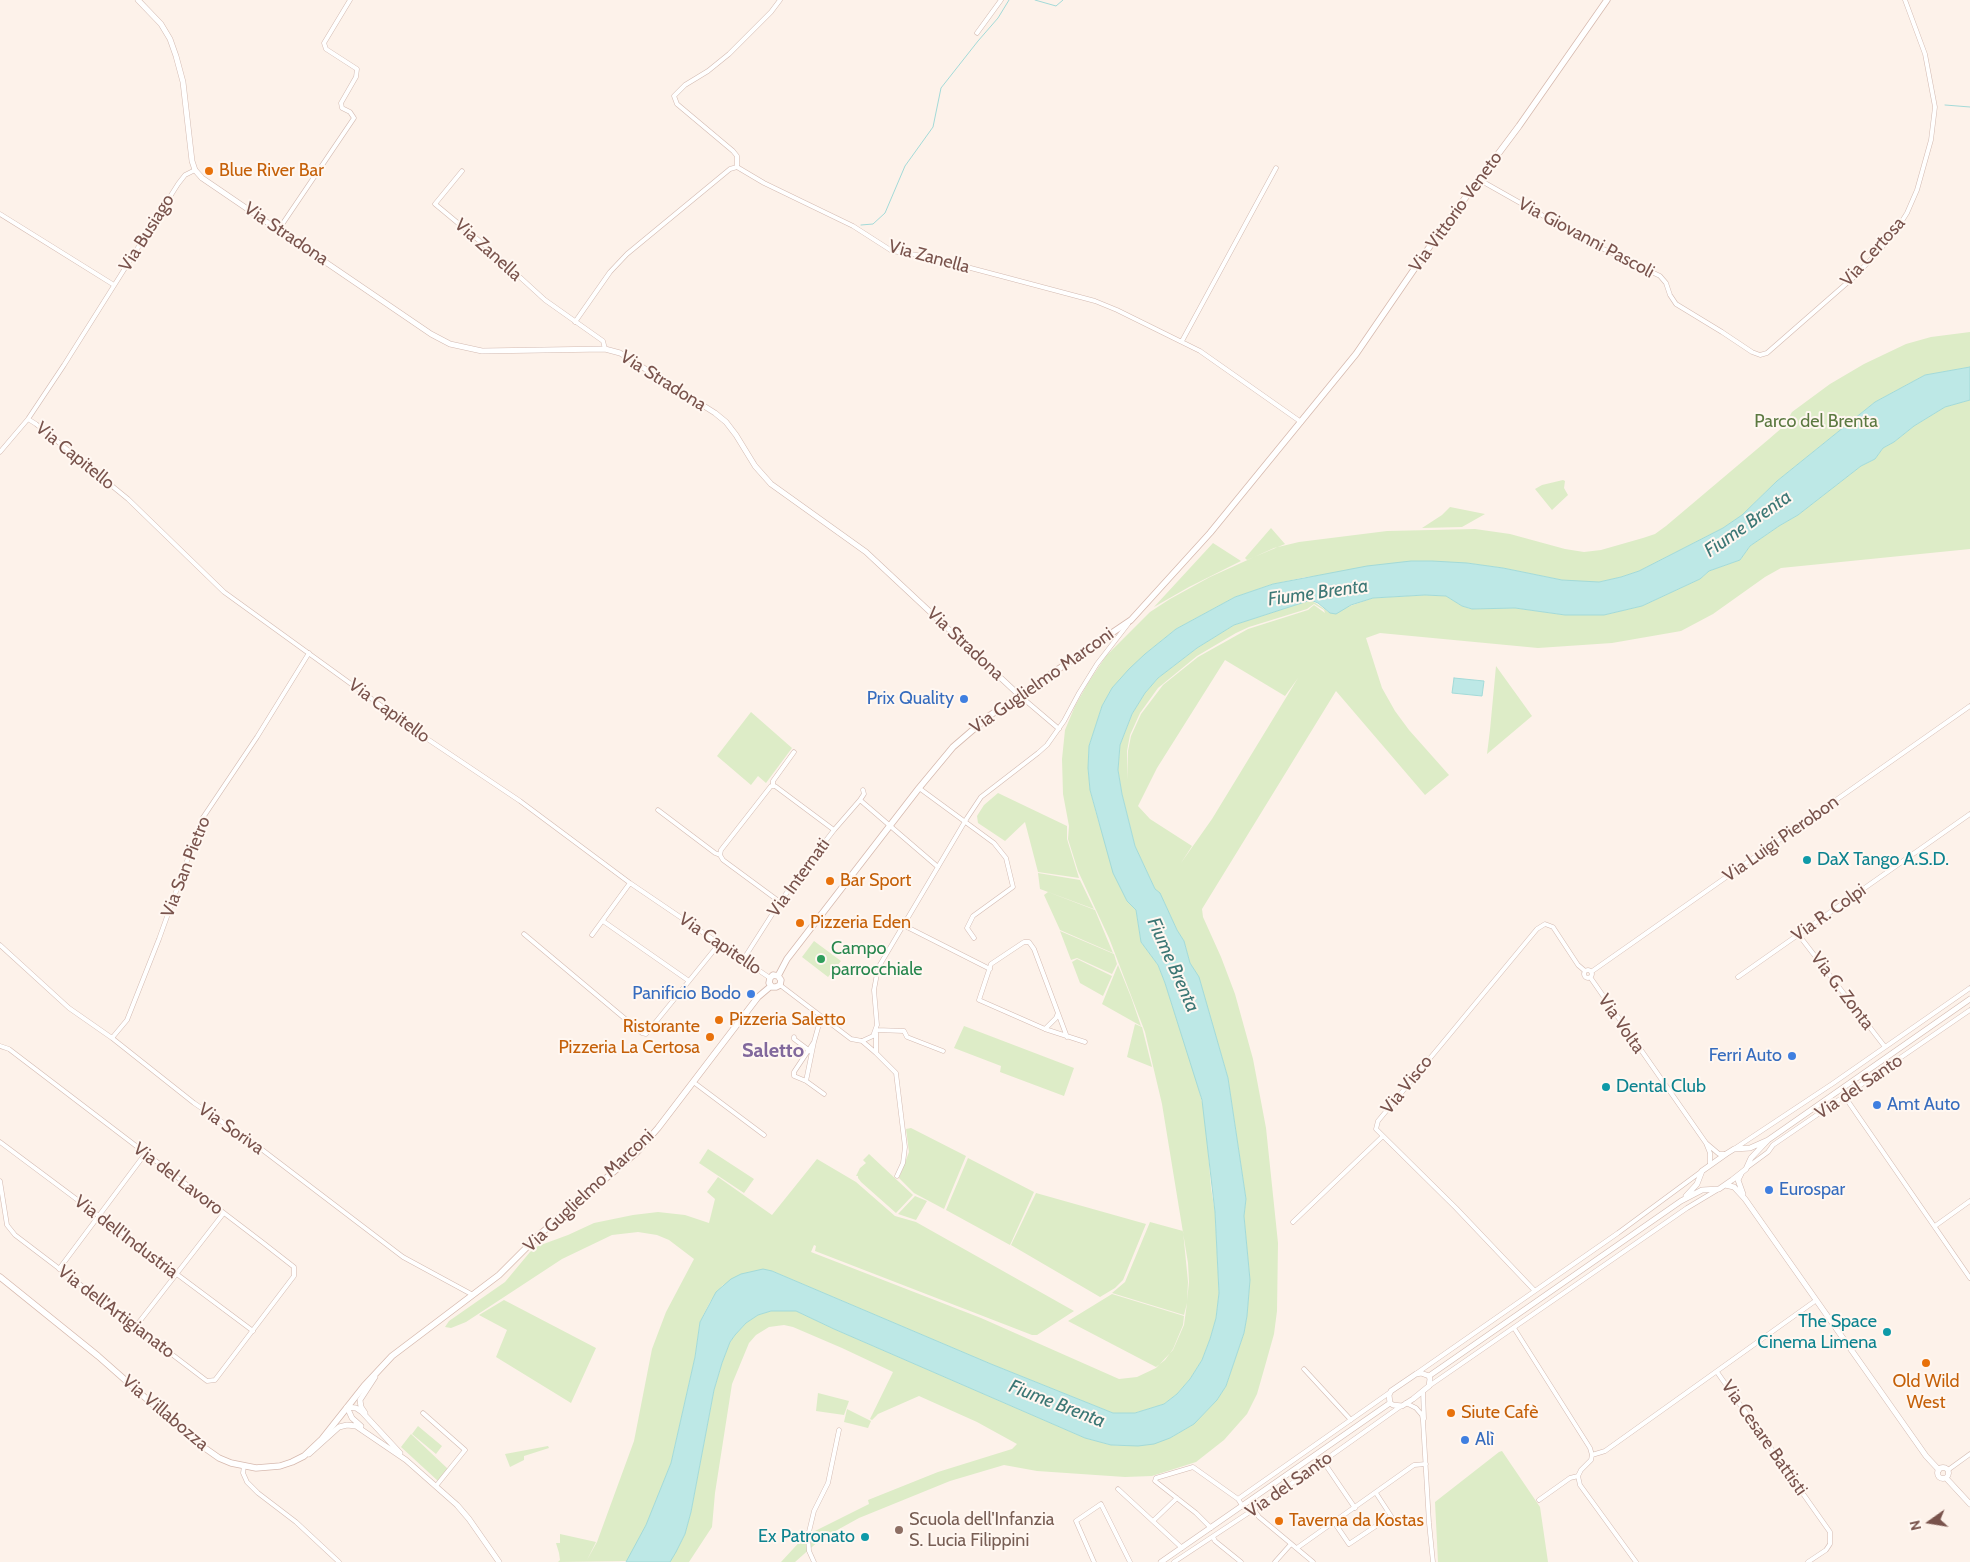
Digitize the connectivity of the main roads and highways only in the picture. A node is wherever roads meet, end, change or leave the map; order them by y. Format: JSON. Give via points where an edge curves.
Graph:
{"nodes":[{"id":1,"x":1607,"y":0,"type":"edge"},
{"id":2,"x":1301,"y":422,"type":"joint"},
{"id":3,"x":778,"y":976,"type":"junction"},
{"id":4,"x":771,"y":986,"type":"junction"},
{"id":5,"x":0,"y":1277,"type":"edge"},
{"id":6,"x":473,"y":1296,"type":"joint"}],
"edges":[{"from":1,"to":2,"type":"main road","name":"Via Vittorio Veneto","via":[[1356,354]]},
{"from":2,"to":3,"type":"main road","name":"Via Guglielmo Marconi","via":[[1210,533],[1130,620],[970,732],[940,762],[787,959]]},
{"from":3,"to":4,"type":"main road","via":[[770,978]]},
{"from":3,"to":4,"type":"main road","via":[[780,985]]},
{"from":4,"to":6,"type":"main road","name":"Via Guglielmo Marconi","via":[[758,997],[637,1152]]},
{"from":5,"to":6,"type":"main road","name":"Via Villabozza","via":[[98,1356],[192,1439],[219,1458],[262,1468],[280,1466],[304,1456],[379,1370],[415,1338]]}]}
